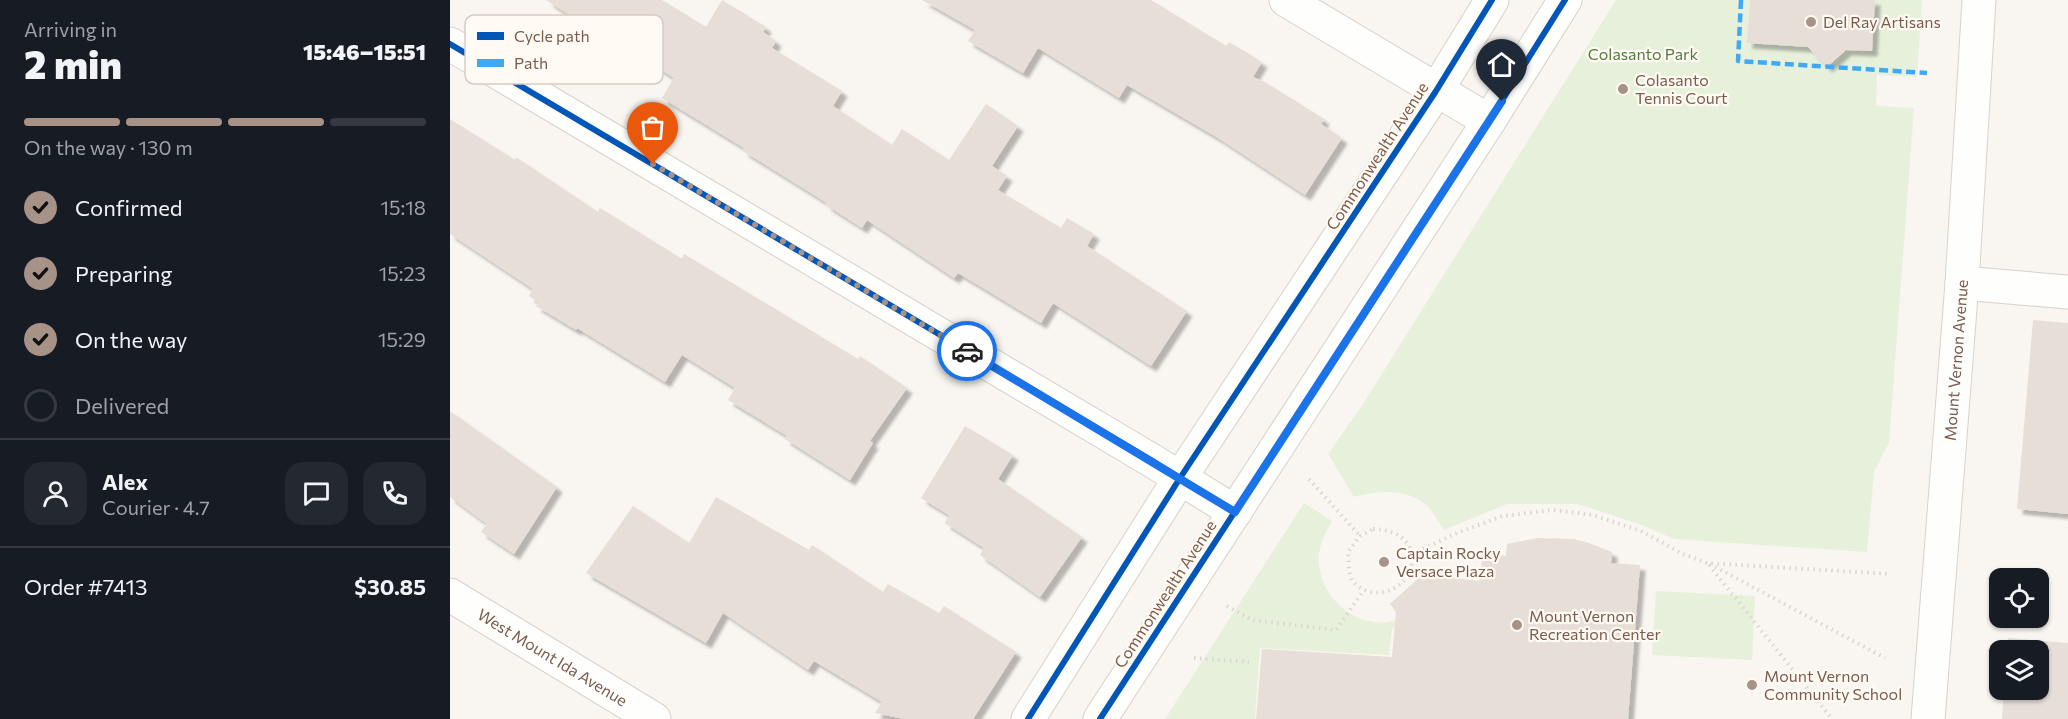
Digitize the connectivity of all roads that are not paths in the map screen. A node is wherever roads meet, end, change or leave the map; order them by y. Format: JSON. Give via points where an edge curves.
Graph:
{"nodes":[{"id":1,"x":1286,"y":0,"type":"edge"},
{"id":2,"x":1492,"y":0,"type":"edge"},
{"id":3,"x":1565,"y":0,"type":"edge"},
{"id":4,"x":1979,"y":0,"type":"edge"},
{"id":5,"x":450,"y":44,"type":"edge"},
{"id":6,"x":465,"y":53,"type":"edge"},
{"id":7,"x":517,"y":84,"type":"edge"},
{"id":8,"x":1436,"y":91,"type":"junction"},
{"id":9,"x":1490,"y":121,"type":"junction"},
{"id":10,"x":1962,"y":283,"type":"junction"},
{"id":11,"x":2068,"y":292,"type":"edge"},
{"id":12,"x":1180,"y":477,"type":"junction"},
{"id":13,"x":1235,"y":512,"type":"junction"},
{"id":14,"x":450,"y":595,"type":"edge"},
{"id":15,"x":654,"y":719,"type":"edge"},
{"id":16,"x":1028,"y":719,"type":"edge"},
{"id":17,"x":1100,"y":719,"type":"edge"},
{"id":18,"x":1928,"y":719,"type":"edge"}],
"edges":[{"from":1,"to":8,"type":"street"},
{"from":2,"to":8,"type":"street","name":"Commonwealth Avenue"},
{"from":3,"to":9,"type":"street","name":"Commonwealth Avenue"},
{"from":4,"to":10,"type":"street","name":"Mount Vernon Avenue"},
{"from":5,"to":6,"type":"street"},
{"from":7,"to":12,"type":"street"},
{"from":8,"to":9,"type":"street"},
{"from":8,"to":12,"type":"street","name":"Commonwealth Avenue"},
{"from":9,"to":13,"type":"street","name":"Commonwealth Avenue"},
{"from":10,"to":11,"type":"street"},
{"from":10,"to":18,"type":"street","name":"Mount Vernon Avenue"},
{"from":12,"to":13,"type":"street"},
{"from":12,"to":16,"type":"street","name":"Commonwealth Avenue"},
{"from":13,"to":17,"type":"street","name":"Commonwealth Avenue"},
{"from":14,"to":15,"type":"street","name":"West Mount Ida Avenue"}]}
